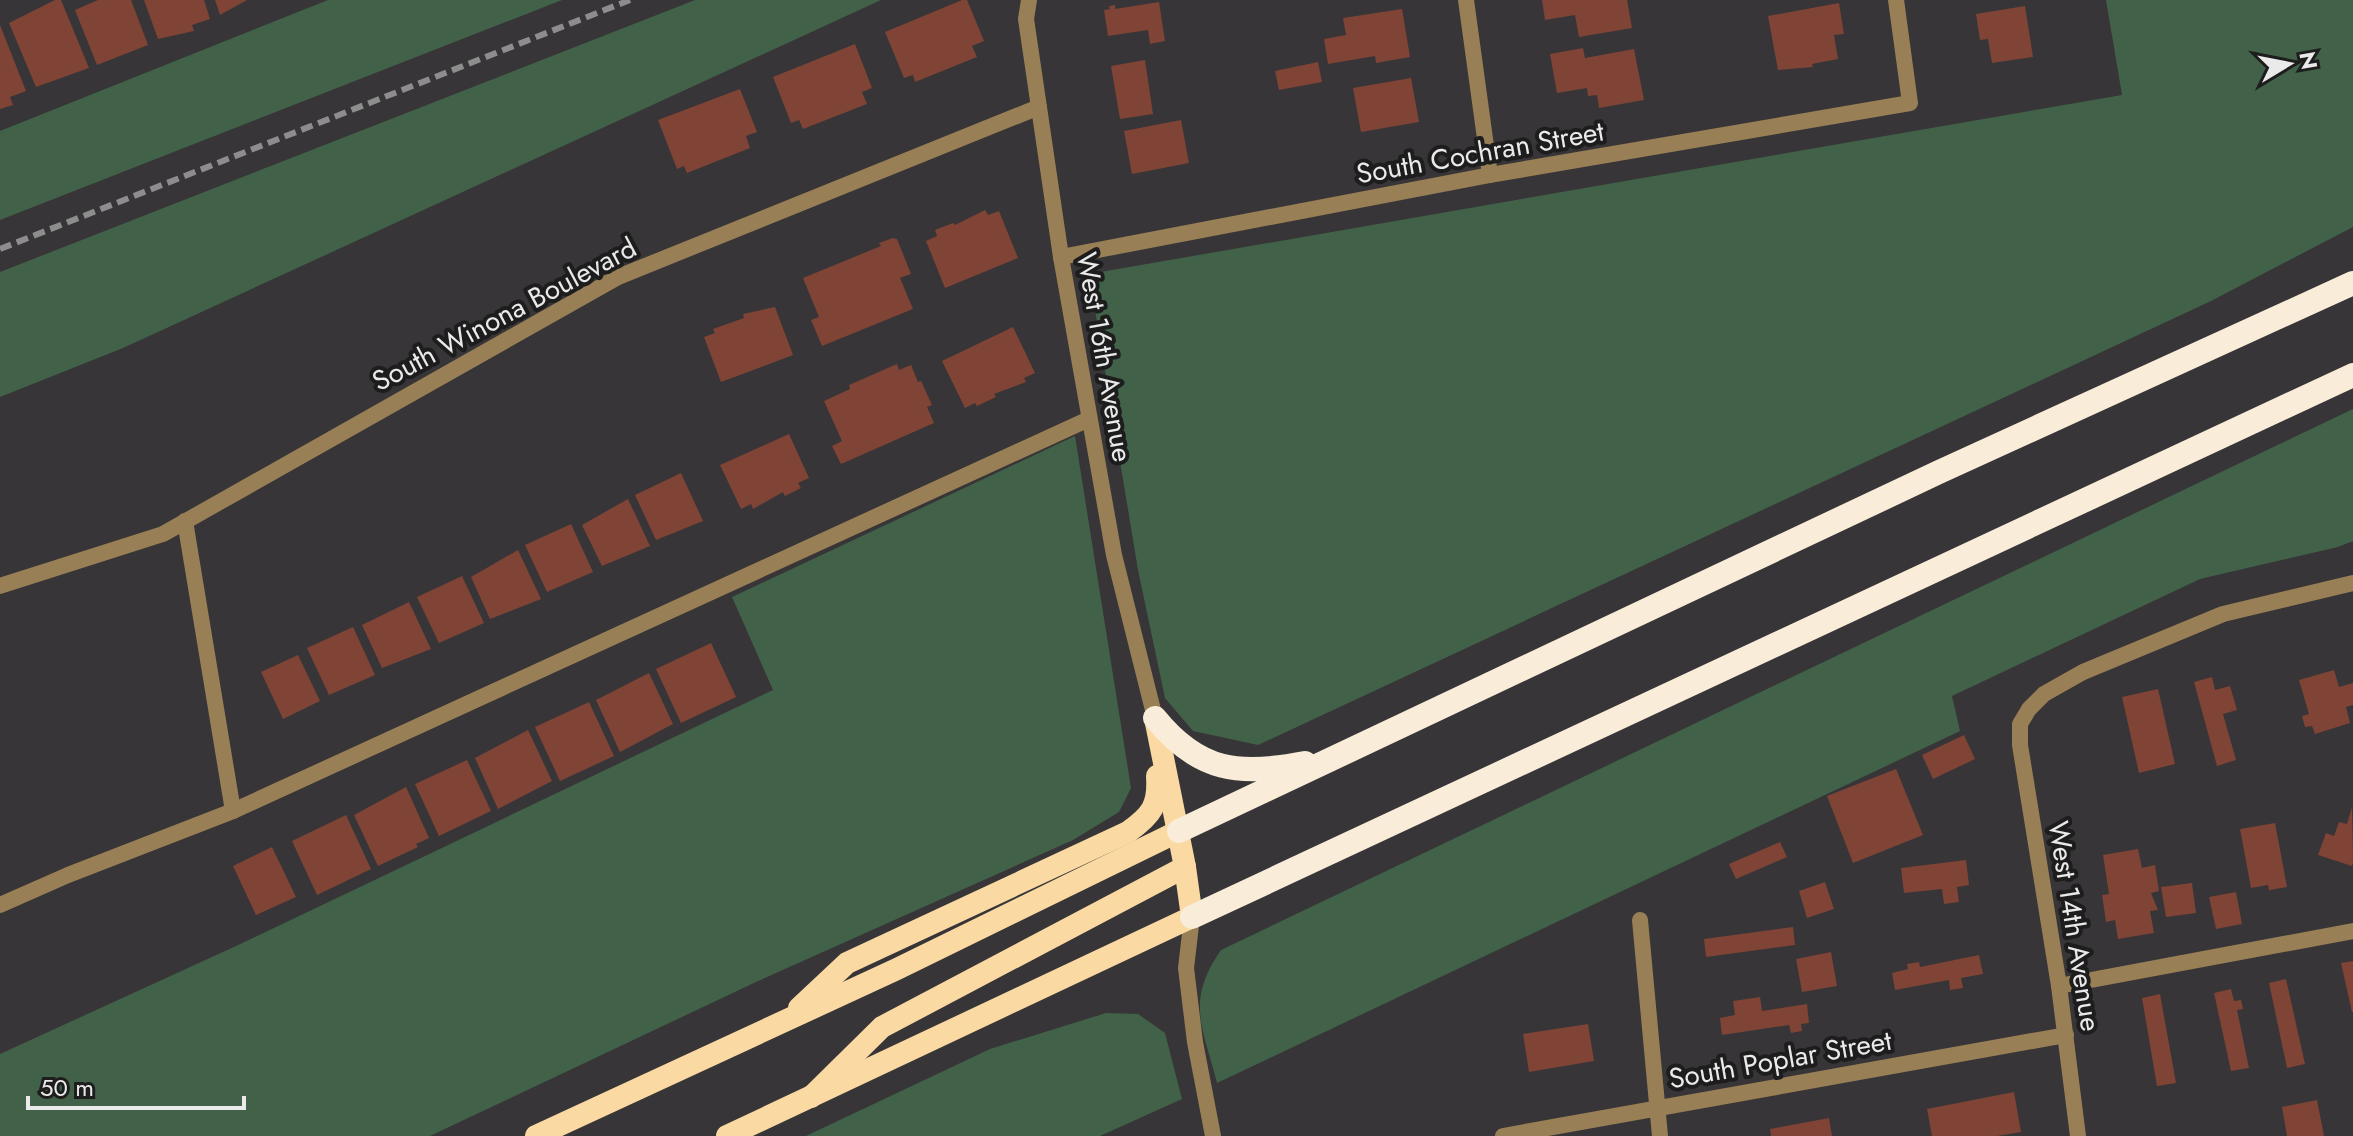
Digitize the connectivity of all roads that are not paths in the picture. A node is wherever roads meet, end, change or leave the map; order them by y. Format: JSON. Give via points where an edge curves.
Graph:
{"nodes":[{"id":1,"x":1029,"y":0,"type":"edge"},
{"id":2,"x":1466,"y":0,"type":"edge"},
{"id":3,"x":1896,"y":0,"type":"edge"},
{"id":4,"x":1039,"y":107,"type":"junction"},
{"id":5,"x":1490,"y":175,"type":"junction"},
{"id":6,"x":1061,"y":257,"type":"junction"},
{"id":7,"x":2353,"y":283,"type":"edge"},
{"id":8,"x":2353,"y":375,"type":"edge"},
{"id":9,"x":1089,"y":419,"type":"junction"},
{"id":10,"x":185,"y":521,"type":"junction"},
{"id":11,"x":2353,"y":583,"type":"edge"},
{"id":12,"x":0,"y":586,"type":"edge"},
{"id":13,"x":1155,"y":718,"type":"junction"},
{"id":14,"x":1335,"y":757,"type":"junction"},
{"id":15,"x":233,"y":811,"type":"junction"},
{"id":16,"x":1179,"y":831,"type":"junction"},
{"id":17,"x":1185,"y":867,"type":"junction"},
{"id":18,"x":0,"y":905,"type":"edge"},
{"id":19,"x":1192,"y":917,"type":"junction"},
{"id":20,"x":1640,"y":920,"type":"dead end"},
{"id":21,"x":2353,"y":931,"type":"edge"},
{"id":22,"x":2059,"y":986,"type":"junction"},
{"id":23,"x":786,"y":1021,"type":"junction"},
{"id":24,"x":2066,"y":1035,"type":"junction"},
{"id":25,"x":811,"y":1097,"type":"junction"},
{"id":26,"x":1655,"y":1108,"type":"junction"},
{"id":27,"x":536,"y":1136,"type":"edge"},
{"id":28,"x":727,"y":1136,"type":"edge"},
{"id":29,"x":1213,"y":1136,"type":"edge"},
{"id":30,"x":1503,"y":1136,"type":"edge"},
{"id":31,"x":1660,"y":1136,"type":"edge"},
{"id":32,"x":2078,"y":1136,"type":"edge"}],
"edges":[{"from":1,"to":4,"type":"street","name":"West 16th Avenue","via":[[1026,19]]},
{"from":2,"to":5,"type":"street"},
{"from":3,"to":5,"type":"street","name":"South Cochran Street","via":[[1910,103]]},
{"from":4,"to":6,"type":"street","name":"West 16th Avenue"},
{"from":4,"to":10,"type":"street","name":"South Winona Boulevard","via":[[618,277]]},
{"from":5,"to":6,"type":"street","name":"South Cochran Street"},
{"from":6,"to":9,"type":"street","name":"West 16th Avenue"},
{"from":7,"to":14,"type":"highway"},
{"from":8,"to":19,"type":"highway"},
{"from":9,"to":13,"type":"street","name":"West 16th Avenue","via":[[1114,555]]},
{"from":9,"to":15,"type":"street"},
{"from":10,"to":12,"type":"street","name":"South Winona Boulevard","via":[[126,548]]},
{"from":10,"to":15,"type":"street"},
{"from":11,"to":22,"type":"street","name":"West 14th Avenue","via":[[2252,605],[2177,632],[2060,684],[2035,703],[2020,724]]},
{"from":13,"to":14,"type":"highway","via":[[1173,741],[1198,759],[1242,771]]},
{"from":13,"to":16,"type":"highway"},
{"from":13,"to":23,"type":"highway","via":[[1158,800],[1149,817],[1128,832],[847,963]]},
{"from":14,"to":16,"type":"highway"},
{"from":15,"to":18,"type":"street"},
{"from":16,"to":17,"type":"highway"},
{"from":16,"to":23,"type":"highway"},
{"from":17,"to":19,"type":"highway"},
{"from":17,"to":25,"type":"highway","via":[[882,1027]]},
{"from":19,"to":25,"type":"highway"},
{"from":19,"to":29,"type":"street","via":[[1186,968]]},
{"from":20,"to":26,"type":"street"},
{"from":21,"to":22,"type":"street"},
{"from":22,"to":24,"type":"street","name":"West 14th Avenue"},
{"from":23,"to":27,"type":"highway"},
{"from":24,"to":26,"type":"street","name":"South Poplar Street"},
{"from":24,"to":32,"type":"street","name":"West 14th Avenue"},
{"from":25,"to":28,"type":"highway"},
{"from":26,"to":30,"type":"street","name":"South Poplar Street"},
{"from":26,"to":31,"type":"street"}]}
